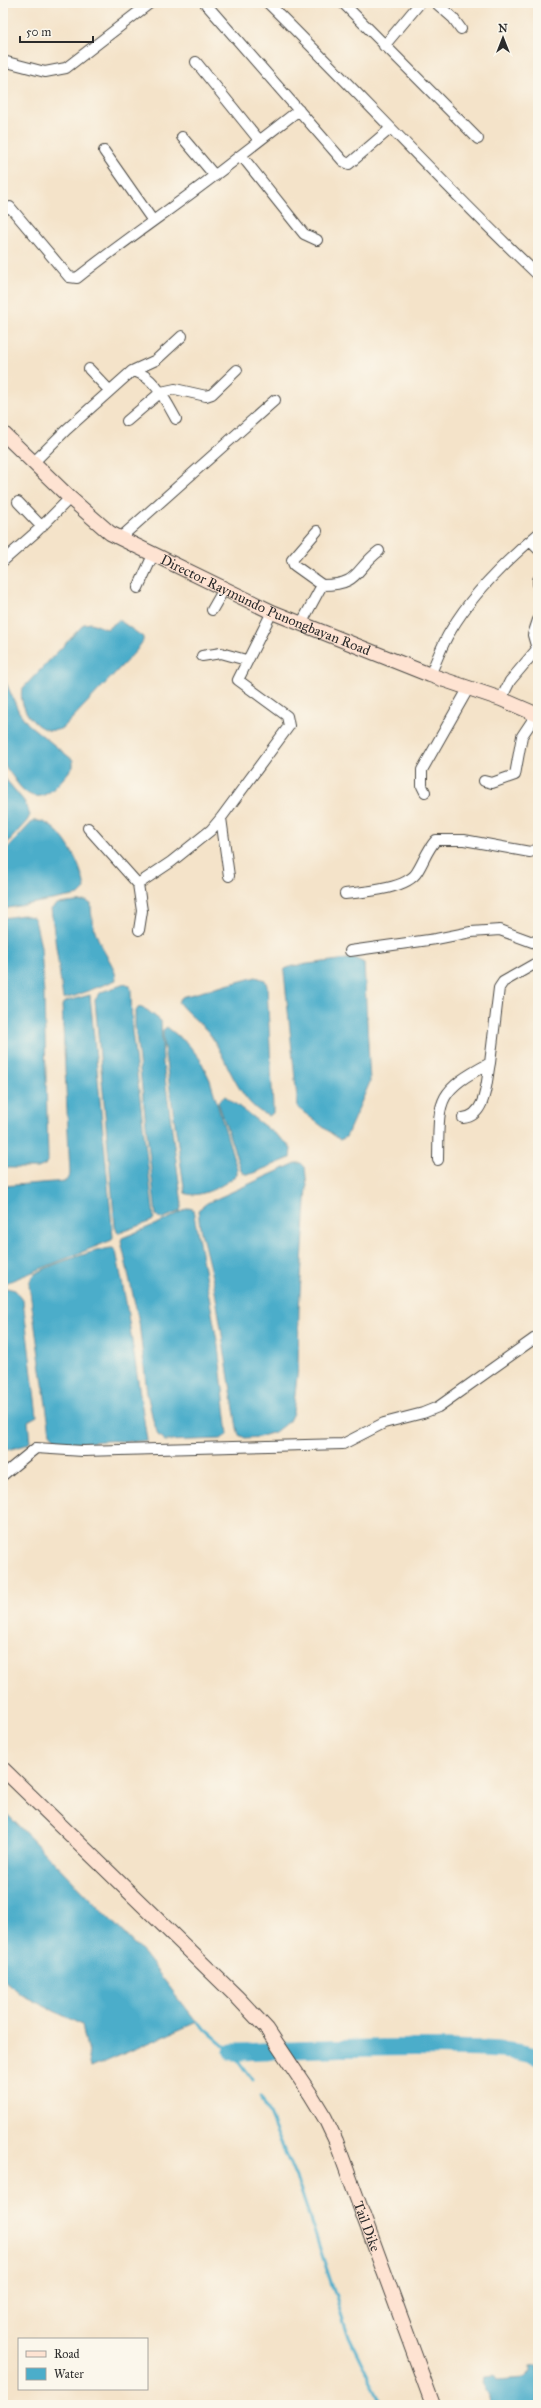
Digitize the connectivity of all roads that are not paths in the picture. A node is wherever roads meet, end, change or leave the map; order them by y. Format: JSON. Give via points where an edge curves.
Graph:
{"nodes":[{"id":1,"x":150,"y":3,"type":"edge"},
{"id":2,"x":268,"y":3,"type":"edge"},
{"id":3,"x":343,"y":3,"type":"edge"},
{"id":4,"x":420,"y":3,"type":"edge"},
{"id":5,"x":436,"y":3,"type":"edge"},
{"id":6,"x":207,"y":4,"type":"edge"},
{"id":7,"x":461,"y":29,"type":"dead end"},
{"id":8,"x":384,"y":46,"type":"junction"},
{"id":9,"x":3,"y":61,"type":"edge"},
{"id":10,"x":196,"y":62,"type":"dead end"},
{"id":11,"x":299,"y":110,"type":"junction"},
{"id":12,"x":390,"y":129,"type":"junction"},
{"id":13,"x":182,"y":137,"type":"dead end"},
{"id":14,"x":478,"y":139,"type":"dead end"},
{"id":15,"x":259,"y":140,"type":"junction"},
{"id":16,"x":104,"y":151,"type":"dead end"},
{"id":17,"x":241,"y":155,"type":"junction"},
{"id":18,"x":215,"y":176,"type":"junction"},
{"id":19,"x":3,"y":210,"type":"edge"},
{"id":20,"x":153,"y":222,"type":"junction"},
{"id":21,"x":317,"y":240,"type":"dead end"},
{"id":22,"x":538,"y":275,"type":"edge"},
{"id":23,"x":182,"y":336,"type":"dead end"},
{"id":24,"x":90,"y":369,"type":"dead end"},
{"id":25,"x":132,"y":370,"type":"junction"},
{"id":26,"x":236,"y":370,"type":"dead end"},
{"id":27,"x":109,"y":390,"type":"junction"},
{"id":28,"x":161,"y":392,"type":"junction"},
{"id":29,"x":275,"y":400,"type":"dead end"},
{"id":30,"x":176,"y":419,"type":"dead end"},
{"id":31,"x":127,"y":421,"type":"dead end"},
{"id":32,"x":3,"y":433,"type":"edge"},
{"id":33,"x":33,"y":463,"type":"junction"},
{"id":34,"x":70,"y":498,"type":"junction"},
{"id":35,"x":18,"y":502,"type":"dead end"},
{"id":36,"x":42,"y":527,"type":"junction"},
{"id":37,"x":317,"y":531,"type":"dead end"},
{"id":38,"x":538,"y":534,"type":"edge"},
{"id":39,"x":120,"y":538,"type":"junction"},
{"id":40,"x":530,"y":541,"type":"junction"},
{"id":41,"x":538,"y":549,"type":"edge"},
{"id":42,"x":379,"y":551,"type":"dead end"},
{"id":43,"x":153,"y":555,"type":"junction"},
{"id":44,"x":3,"y":561,"type":"edge"},
{"id":45,"x":538,"y":580,"type":"edge"},
{"id":46,"x":538,"y":584,"type":"edge"},
{"id":47,"x":322,"y":585,"type":"junction"},
{"id":48,"x":138,"y":588,"type":"dead end"},
{"id":49,"x":224,"y":589,"type":"junction"},
{"id":50,"x":212,"y":610,"type":"dead end"},
{"id":51,"x":272,"y":612,"type":"junction"},
{"id":52,"x":538,"y":620,"type":"edge"},
{"id":53,"x":301,"y":624,"type":"junction"},
{"id":54,"x":537,"y":650,"type":"edge"},
{"id":55,"x":202,"y":656,"type":"dead end"},
{"id":56,"x":246,"y":660,"type":"junction"},
{"id":57,"x":430,"y":675,"type":"junction"},
{"id":58,"x":468,"y":689,"type":"junction"},
{"id":59,"x":501,"y":698,"type":"junction"},
{"id":60,"x":537,"y":715,"type":"edge"},
{"id":61,"x":484,"y":781,"type":"dead end"},
{"id":62,"x":424,"y":792,"type":"dead end"},
{"id":63,"x":221,"y":818,"type":"junction"},
{"id":64,"x":88,"y":828,"type":"dead end"},
{"id":65,"x":538,"y":849,"type":"edge"},
{"id":66,"x":228,"y":876,"type":"dead end"},
{"id":67,"x":138,"y":884,"type":"junction"},
{"id":68,"x":345,"y":894,"type":"dead end"},
{"id":69,"x":139,"y":930,"type":"dead end"},
{"id":70,"x":538,"y":944,"type":"edge"},
{"id":71,"x":350,"y":951,"type":"dead end"},
{"id":72,"x":538,"y":962,"type":"edge"},
{"id":73,"x":490,"y":1063,"type":"junction"},
{"id":74,"x":463,"y":1118,"type":"dead end"},
{"id":75,"x":438,"y":1160,"type":"dead end"},
{"id":76,"x":538,"y":1336,"type":"edge"},
{"id":77,"x":3,"y":1475,"type":"edge"},
{"id":78,"x":3,"y":1769,"type":"edge"},
{"id":79,"x":433,"y":2405,"type":"edge"}],
"edges":[{"from":1,"to":9,"type":"street","via":[[66,68],[45,72]]},
{"from":2,"to":12,"type":"street","via":[[330,63]]},
{"from":3,"to":8,"type":"street"},
{"from":4,"to":8,"type":"street"},
{"from":5,"to":7,"type":"street"},
{"from":6,"to":11,"type":"street"},
{"from":8,"to":14,"type":"street"},
{"from":10,"to":15,"type":"street"},
{"from":11,"to":12,"type":"street","via":[[343,162],[349,164]]},
{"from":11,"to":15,"type":"street"},
{"from":12,"to":22,"type":"street"},
{"from":13,"to":18,"type":"street"},
{"from":15,"to":17,"type":"street"},
{"from":16,"to":20,"type":"street"},
{"from":17,"to":18,"type":"street"},
{"from":17,"to":21,"type":"street","via":[[304,234]]},
{"from":18,"to":20,"type":"street"},
{"from":19,"to":20,"type":"street","via":[[10,207],[69,277],[73,278],[77,278],[119,244]]},
{"from":23,"to":25,"type":"street","via":[[156,360]]},
{"from":24,"to":27,"type":"street"},
{"from":25,"to":27,"type":"street"},
{"from":25,"to":28,"type":"street","via":[[139,372]]},
{"from":26,"to":28,"type":"street","via":[[208,396],[175,389]]},
{"from":27,"to":33,"type":"street"},
{"from":28,"to":30,"type":"street"},
{"from":28,"to":31,"type":"street"},
{"from":29,"to":39,"type":"street"},
{"from":32,"to":33,"type":"street","name":"Director Raymundo Punongbayan Road"},
{"from":33,"to":34,"type":"street","name":"Director Raymundo Punongbayan Road"},
{"from":34,"to":36,"type":"street"},
{"from":34,"to":39,"type":"street","name":"Director Raymundo Punongbayan Road","via":[[110,533]]},
{"from":35,"to":36,"type":"street"},
{"from":36,"to":44,"type":"street"},
{"from":37,"to":47,"type":"street","via":[[292,560],[294,565]]},
{"from":38,"to":40,"type":"street"},
{"from":39,"to":43,"type":"street","name":"Director Raymundo Punongbayan Road"},
{"from":40,"to":41,"type":"street"},
{"from":40,"to":57,"type":"street","via":[[465,609],[450,630]]},
{"from":42,"to":47,"type":"street","via":[[347,582]]},
{"from":43,"to":48,"type":"street"},
{"from":43,"to":49,"type":"street","name":"Director Raymundo Punongbayan Road"},
{"from":45,"to":46,"type":"street"},
{"from":47,"to":53,"type":"street"},
{"from":49,"to":50,"type":"street"},
{"from":49,"to":51,"type":"street","name":"Director Raymundo Punongbayan Road"},
{"from":51,"to":53,"type":"street","name":"Director Raymundo Punongbayan Road"},
{"from":51,"to":56,"type":"street"},
{"from":52,"to":54,"type":"street","via":[[533,635]]},
{"from":53,"to":57,"type":"street","name":"Director Raymundo Punongbayan Road"},
{"from":54,"to":59,"type":"street","via":[[510,682]]},
{"from":55,"to":56,"type":"street","via":[[221,653]]},
{"from":56,"to":63,"type":"street","via":[[238,677],[239,682],[287,716],[289,726]]},
{"from":57,"to":58,"type":"street","name":"Director Raymundo Punongbayan Road"},
{"from":58,"to":59,"type":"street","name":"Director Raymundo Punongbayan Road"},
{"from":58,"to":62,"type":"street","via":[[422,770]]},
{"from":59,"to":60,"type":"street","name":"Director Raymundo Punongbayan Road"},
{"from":60,"to":61,"type":"street","via":[[522,736],[515,775],[492,782]]},
{"from":63,"to":66,"type":"street"},
{"from":63,"to":67,"type":"street","via":[[171,862]]},
{"from":64,"to":67,"type":"street"},
{"from":65,"to":68,"type":"street","via":[[530,852],[464,840],[436,840],[417,873],[409,881],[396,886]]},
{"from":67,"to":69,"type":"street","via":[[142,911]]},
{"from":70,"to":71,"type":"street","via":[[500,930],[470,932]]},
{"from":72,"to":73,"type":"street","via":[[503,982],[499,988]]},
{"from":73,"to":74,"type":"street","via":[[481,1106],[474,1115]]},
{"from":73,"to":75,"type":"street","via":[[456,1083],[444,1097],[439,1115]]},
{"from":76,"to":77,"type":"street","via":[[438,1406],[423,1413],[384,1423],[343,1444],[83,1451],[42,1447],[36,1448]]},
{"from":78,"to":79,"type":"street","name":"Tail Dike","via":[[238,1998],[283,2052],[325,2118],[336,2141]]}]}
